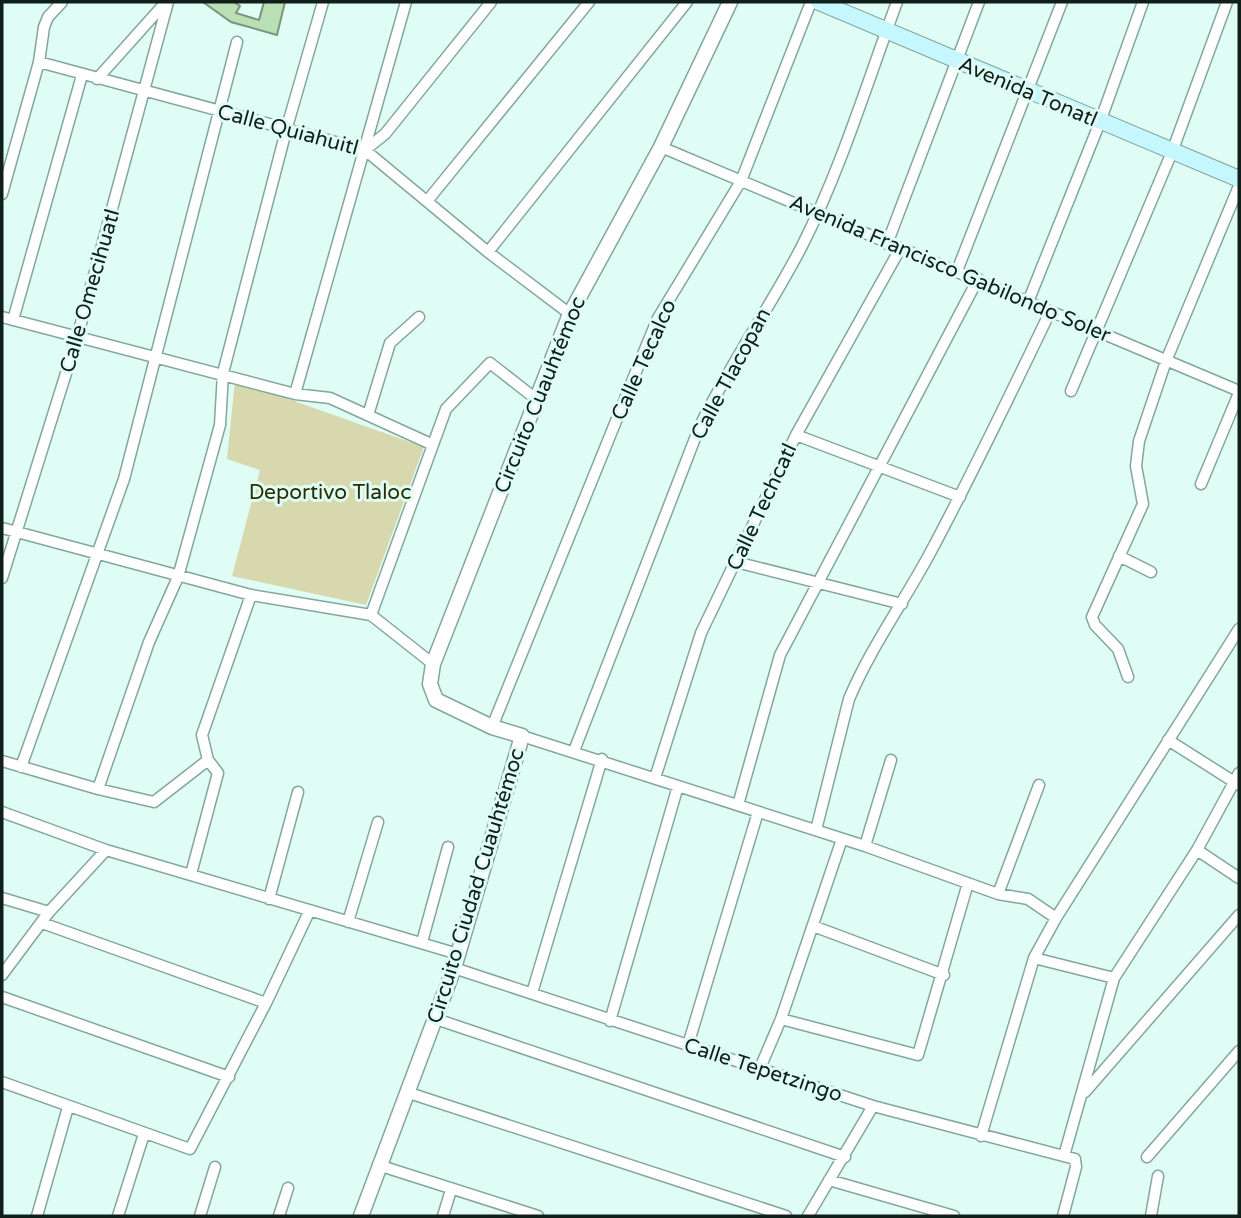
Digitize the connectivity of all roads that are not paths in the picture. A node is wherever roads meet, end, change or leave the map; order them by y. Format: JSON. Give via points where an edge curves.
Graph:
{"nodes":[{"id":1,"x":62,"y":2,"type":"edge"},
{"id":2,"x":167,"y":2,"type":"edge"},
{"id":3,"x":323,"y":2,"type":"edge"},
{"id":4,"x":406,"y":2,"type":"edge"},
{"id":5,"x":491,"y":2,"type":"edge"},
{"id":6,"x":589,"y":2,"type":"edge"},
{"id":7,"x":687,"y":2,"type":"edge"},
{"id":8,"x":730,"y":2,"type":"edge"},
{"id":9,"x":811,"y":2,"type":"edge"},
{"id":10,"x":819,"y":2,"type":"edge"},
{"id":11,"x":897,"y":2,"type":"edge"},
{"id":12,"x":979,"y":2,"type":"edge"},
{"id":13,"x":1062,"y":2,"type":"edge"},
{"id":14,"x":1143,"y":2,"type":"edge"},
{"id":15,"x":1227,"y":2,"type":"edge"},
{"id":16,"x":886,"y":32,"type":"junction"},
{"id":17,"x":237,"y":42,"type":"dead end"},
{"id":18,"x":39,"y":62,"type":"junction"},
{"id":19,"x":957,"y":62,"type":"junction"},
{"id":20,"x":82,"y":75,"type":"junction"},
{"id":21,"x":97,"y":79,"type":"junction"},
{"id":22,"x":146,"y":92,"type":"junction"},
{"id":23,"x":1029,"y":92,"type":"junction"},
{"id":24,"x":217,"y":110,"type":"junction"},
{"id":25,"x":1100,"y":122,"type":"junction"},
{"id":26,"x":287,"y":127,"type":"junction"},
{"id":27,"x":661,"y":147,"type":"junction"},
{"id":28,"x":365,"y":150,"type":"junction"},
{"id":29,"x":1172,"y":152,"type":"junction"},
{"id":30,"x":1239,"y":179,"type":"edge"},
{"id":31,"x":741,"y":181,"type":"junction"},
{"id":32,"x":1239,"y":186,"type":"edge"},
{"id":33,"x":2,"y":194,"type":"edge"},
{"id":34,"x":428,"y":200,"type":"junction"},
{"id":35,"x":817,"y":213,"type":"junction"},
{"id":36,"x":887,"y":244,"type":"junction"},
{"id":37,"x":900,"y":249,"type":"junction"},
{"id":38,"x":488,"y":252,"type":"junction"},
{"id":39,"x":957,"y":271,"type":"junction"},
{"id":40,"x":978,"y":279,"type":"junction"},
{"id":41,"x":1028,"y":302,"type":"junction"},
{"id":42,"x":1051,"y":312,"type":"junction"},
{"id":43,"x":570,"y":314,"type":"junction"},
{"id":44,"x":419,"y":317,"type":"dead end"},
{"id":45,"x":7,"y":318,"type":"edge"},
{"id":46,"x":1097,"y":331,"type":"junction"},
{"id":47,"x":77,"y":338,"type":"junction"},
{"id":48,"x":154,"y":357,"type":"junction"},
{"id":49,"x":1166,"y":361,"type":"junction"},
{"id":50,"x":223,"y":373,"type":"junction"},
{"id":51,"x":1071,"y":391,"type":"dead end"},
{"id":52,"x":1239,"y":392,"type":"edge"},
{"id":53,"x":295,"y":394,"type":"junction"},
{"id":54,"x":536,"y":399,"type":"junction"},
{"id":55,"x":368,"y":415,"type":"junction"},
{"id":56,"x":796,"y":435,"type":"junction"},
{"id":57,"x":431,"y":444,"type":"junction"},
{"id":58,"x":878,"y":468,"type":"junction"},
{"id":59,"x":1201,"y":484,"type":"dead end"},
{"id":60,"x":960,"y":497,"type":"junction"},
{"id":61,"x":2,"y":528,"type":"edge"},
{"id":62,"x":18,"y":533,"type":"junction"},
{"id":63,"x":97,"y":556,"type":"junction"},
{"id":64,"x":1119,"y":556,"type":"junction"},
{"id":65,"x":736,"y":562,"type":"junction"},
{"id":66,"x":1151,"y":572,"type":"dead end"},
{"id":67,"x":178,"y":577,"type":"junction"},
{"id":68,"x":2,"y":578,"type":"edge"},
{"id":69,"x":817,"y":583,"type":"junction"},
{"id":70,"x":251,"y":595,"type":"junction"},
{"id":71,"x":902,"y":604,"type":"junction"},
{"id":72,"x":371,"y":615,"type":"junction"},
{"id":73,"x":1239,"y":629,"type":"edge"},
{"id":74,"x":433,"y":664,"type":"junction"},
{"id":75,"x":1128,"y":677,"type":"dead end"},
{"id":76,"x":430,"y":684,"type":"joint"},
{"id":77,"x":492,"y":727,"type":"junction"},
{"id":78,"x":522,"y":736,"type":"junction"},
{"id":79,"x":1168,"y":740,"type":"junction"},
{"id":80,"x":574,"y":751,"type":"junction"},
{"id":81,"x":602,"y":759,"type":"junction"},
{"id":82,"x":208,"y":760,"type":"junction"},
{"id":83,"x":891,"y":760,"type":"dead end"},
{"id":84,"x":2,"y":761,"type":"edge"},
{"id":85,"x":20,"y":767,"type":"junction"},
{"id":86,"x":655,"y":778,"type":"junction"},
{"id":87,"x":1237,"y":780,"type":"edge"},
{"id":88,"x":1039,"y":785,"type":"dead end"},
{"id":89,"x":678,"y":786,"type":"junction"},
{"id":90,"x":98,"y":789,"type":"junction"},
{"id":91,"x":298,"y":792,"type":"dead end"},
{"id":92,"x":738,"y":805,"type":"junction"},
{"id":93,"x":2,"y":812,"type":"edge"},
{"id":94,"x":758,"y":812,"type":"junction"},
{"id":95,"x":378,"y":822,"type":"dead end"},
{"id":96,"x":816,"y":830,"type":"junction"},
{"id":97,"x":842,"y":839,"type":"junction"},
{"id":98,"x":865,"y":846,"type":"junction"},
{"id":99,"x":448,"y":848,"type":"dead end"},
{"id":100,"x":106,"y":850,"type":"junction"},
{"id":101,"x":1197,"y":850,"type":"junction"},
{"id":102,"x":191,"y":874,"type":"junction"},
{"id":103,"x":1239,"y":878,"type":"edge"},
{"id":104,"x":968,"y":883,"type":"junction"},
{"id":105,"x":998,"y":894,"type":"junction"},
{"id":106,"x":2,"y":898,"type":"edge"},
{"id":107,"x":269,"y":899,"type":"junction"},
{"id":108,"x":49,"y":912,"type":"junction"},
{"id":109,"x":309,"y":912,"type":"junction"},
{"id":110,"x":1239,"y":915,"type":"edge"},
{"id":111,"x":1056,"y":918,"type":"junction"},
{"id":112,"x":348,"y":922,"type":"junction"},
{"id":113,"x":41,"y":923,"type":"junction"},
{"id":114,"x":813,"y":926,"type":"junction"},
{"id":115,"x":422,"y":942,"type":"junction"},
{"id":116,"x":1034,"y":958,"type":"junction"},
{"id":117,"x":456,"y":961,"type":"junction"},
{"id":118,"x":2,"y":975,"type":"edge"},
{"id":119,"x":944,"y":975,"type":"junction"},
{"id":120,"x":1114,"y":978,"type":"junction"},
{"id":121,"x":532,"y":993,"type":"junction"},
{"id":122,"x":2,"y":997,"type":"edge"},
{"id":123,"x":266,"y":1003,"type":"junction"},
{"id":124,"x":436,"y":1019,"type":"junction"},
{"id":125,"x":780,"y":1019,"type":"junction"},
{"id":126,"x":610,"y":1021,"type":"junction"},
{"id":127,"x":688,"y":1045,"type":"junction"},
{"id":128,"x":1239,"y":1051,"type":"edge"},
{"id":129,"x":760,"y":1069,"type":"junction"},
{"id":130,"x":229,"y":1077,"type":"junction"},
{"id":131,"x":2,"y":1082,"type":"edge"},
{"id":132,"x":407,"y":1092,"type":"junction"},
{"id":133,"x":1082,"y":1097,"type":"junction"},
{"id":134,"x":873,"y":1106,"type":"junction"},
{"id":135,"x":68,"y":1107,"type":"junction"},
{"id":136,"x":144,"y":1133,"type":"junction"},
{"id":137,"x":981,"y":1136,"type":"junction"},
{"id":138,"x":845,"y":1157,"type":"junction"},
{"id":139,"x":1147,"y":1157,"type":"dead end"},
{"id":140,"x":1069,"y":1158,"type":"junction"},
{"id":141,"x":379,"y":1165,"type":"junction"},
{"id":142,"x":215,"y":1167,"type":"dead end"},
{"id":143,"x":1158,"y":1176,"type":"dead end"},
{"id":144,"x":829,"y":1180,"type":"junction"},
{"id":145,"x":288,"y":1188,"type":"dead end"},
{"id":146,"x":451,"y":1190,"type":"junction"},
{"id":147,"x":524,"y":1214,"type":"edge"},
{"id":148,"x":37,"y":1216,"type":"edge"},
{"id":149,"x":118,"y":1216,"type":"edge"},
{"id":150,"x":200,"y":1216,"type":"edge"},
{"id":151,"x":279,"y":1216,"type":"edge"},
{"id":152,"x":361,"y":1216,"type":"edge"},
{"id":153,"x":443,"y":1216,"type":"edge"},
{"id":154,"x":538,"y":1216,"type":"edge"},
{"id":155,"x":786,"y":1216,"type":"edge"},
{"id":156,"x":808,"y":1216,"type":"edge"},
{"id":157,"x":954,"y":1216,"type":"edge"},
{"id":158,"x":1063,"y":1216,"type":"edge"},
{"id":159,"x":1151,"y":1216,"type":"edge"}],
"edges":[{"from":1,"to":18,"type":"street","via":[[48,17]]},
{"from":2,"to":21,"type":"street"},
{"from":2,"to":22,"type":"street","name":"Calle Omecihuatl"},
{"from":3,"to":26,"type":"street"},
{"from":4,"to":28,"type":"street"},
{"from":5,"to":28,"type":"street","via":[[386,134]]},
{"from":6,"to":34,"type":"street"},
{"from":7,"to":38,"type":"street"},
{"from":8,"to":27,"type":"street","name":"Circuito Cuauhtémoc"},
{"from":9,"to":31,"type":"street","name":"Calle Tecalco"},
{"from":10,"to":16,"type":"main road","name":"Avenida Tonatl"},
{"from":11,"to":16,"type":"street","name":"Calle Tlacopan"},
{"from":12,"to":19,"type":"street"},
{"from":13,"to":23,"type":"street"},
{"from":14,"to":25,"type":"street"},
{"from":15,"to":29,"type":"street"},
{"from":16,"to":19,"type":"main road","name":"Avenida Tonatl"},
{"from":16,"to":35,"type":"street","name":"Calle Tlacopan"},
{"from":17,"to":24,"type":"street"},
{"from":18,"to":20,"type":"street","name":"Calle Quiahuitl"},
{"from":18,"to":33,"type":"street"},
{"from":19,"to":23,"type":"main road","name":"Avenida Tonatl"},
{"from":19,"to":36,"type":"street"},
{"from":20,"to":21,"type":"street","name":"Calle Quiahuitl"},
{"from":20,"to":45,"type":"street"},
{"from":21,"to":22,"type":"street","name":"Calle Quiahuitl"},
{"from":22,"to":24,"type":"street","name":"Calle Quiahuitl"},
{"from":22,"to":47,"type":"street","name":"Calle Omecihuatl"},
{"from":23,"to":25,"type":"main road","name":"Avenida Tonatl"},
{"from":23,"to":39,"type":"street"},
{"from":24,"to":26,"type":"street","name":"Calle Quiahuitl"},
{"from":24,"to":48,"type":"street"},
{"from":25,"to":29,"type":"main road","name":"Avenida Tonatl"},
{"from":25,"to":41,"type":"street"},
{"from":26,"to":28,"type":"street","name":"Calle Quiahuitl"},
{"from":26,"to":50,"type":"street"},
{"from":27,"to":31,"type":"street","name":"Avenida Francisco Gabilondo Soler"},
{"from":27,"to":43,"type":"street","name":"Circuito Cuauhtémoc"},
{"from":28,"to":34,"type":"street","name":"Calle Quiahuitl"},
{"from":28,"to":53,"type":"street"},
{"from":29,"to":30,"type":"main road","name":"Avenida Tonatl"},
{"from":29,"to":46,"type":"street"},
{"from":31,"to":35,"type":"street","name":"Avenida Francisco Gabilondo Soler"},
{"from":31,"to":77,"type":"street","name":"Calle Tecalco","via":[[658,318]]},
{"from":32,"to":49,"type":"street"},
{"from":34,"to":38,"type":"street","name":"Calle Quiahuitl"},
{"from":35,"to":36,"type":"street","name":"Avenida Francisco Gabilondo Soler"},
{"from":35,"to":80,"type":"street","name":"Calle Tlacopan","via":[[699,428]]},
{"from":36,"to":37,"type":"street","name":"Avenida Francisco Gabilondo Soler"},
{"from":37,"to":39,"type":"street","name":"Avenida Francisco Gabilondo Soler"},
{"from":37,"to":56,"type":"street","name":"Calle Techcatl"},
{"from":38,"to":43,"type":"street","name":"Calle Quiahuitl"},
{"from":39,"to":40,"type":"street","name":"Avenida Francisco Gabilondo Soler"},
{"from":40,"to":41,"type":"street","name":"Avenida Francisco Gabilondo Soler"},
{"from":40,"to":58,"type":"street"},
{"from":41,"to":42,"type":"street","name":"Avenida Francisco Gabilondo Soler"},
{"from":42,"to":46,"type":"street","name":"Avenida Francisco Gabilondo Soler"},
{"from":42,"to":60,"type":"street"},
{"from":43,"to":54,"type":"street","name":"Circuito Cuauhtémoc"},
{"from":44,"to":55,"type":"street","via":[[390,343]]},
{"from":45,"to":47,"type":"street"},
{"from":46,"to":49,"type":"street","name":"Avenida Francisco Gabilondo Soler"},
{"from":46,"to":51,"type":"street"},
{"from":47,"to":48,"type":"street"},
{"from":47,"to":62,"type":"street","name":"Calle Omecihuatl"},
{"from":48,"to":50,"type":"street"},
{"from":48,"to":63,"type":"street","via":[[124,479]]},
{"from":49,"to":52,"type":"street","name":"Avenida Francisco Gabilondo Soler"},
{"from":49,"to":64,"type":"street","via":[[1139,441],[1136,466],[1143,504]]},
{"from":50,"to":53,"type":"street"},
{"from":50,"to":67,"type":"street","via":[[220,425]]},
{"from":52,"to":59,"type":"street"},
{"from":53,"to":55,"type":"street","via":[[330,398]]},
{"from":54,"to":57,"type":"street","via":[[495,365],[486,364],[446,409]]},
{"from":54,"to":74,"type":"street","name":"Circuito Cuauhtémoc"},
{"from":55,"to":57,"type":"street"},
{"from":56,"to":58,"type":"street"},
{"from":56,"to":65,"type":"street","name":"Calle Techcatl"},
{"from":57,"to":72,"type":"street"},
{"from":58,"to":60,"type":"street"},
{"from":58,"to":69,"type":"street"},
{"from":60,"to":71,"type":"street"},
{"from":61,"to":62,"type":"street"},
{"from":62,"to":63,"type":"street"},
{"from":62,"to":68,"type":"street","name":"Calle Omecihuatl"},
{"from":63,"to":67,"type":"street"},
{"from":63,"to":85,"type":"street"},
{"from":64,"to":66,"type":"street"},
{"from":64,"to":75,"type":"street","via":[[1092,617],[1118,649]]},
{"from":65,"to":69,"type":"street"},
{"from":65,"to":86,"type":"street","name":"Calle Techcatl","via":[[694,648]]},
{"from":67,"to":70,"type":"street"},
{"from":67,"to":90,"type":"street","via":[[149,642]]},
{"from":69,"to":71,"type":"street"},
{"from":69,"to":92,"type":"street","via":[[780,655]]},
{"from":70,"to":72,"type":"street"},
{"from":70,"to":82,"type":"street","via":[[202,734]]},
{"from":71,"to":96,"type":"street","via":[[849,699]]},
{"from":72,"to":74,"type":"street"},
{"from":73,"to":79,"type":"street"},
{"from":74,"to":76,"type":"street","name":"Circuito Cuauhtémoc"},
{"from":76,"to":77,"type":"street","name":"Circuito Ciudad Cuauhtémoc","via":[[436,699]]},
{"from":77,"to":78,"type":"street","name":"Circuito Ciudad Cuauhtémoc"},
{"from":78,"to":80,"type":"street"},
{"from":78,"to":117,"type":"street","name":"Circuito Ciudad Cuauhtémoc"},
{"from":79,"to":87,"type":"street"},
{"from":79,"to":111,"type":"street"},
{"from":80,"to":81,"type":"street"},
{"from":81,"to":86,"type":"street"},
{"from":81,"to":121,"type":"street"},
{"from":82,"to":90,"type":"street","via":[[154,802]]},
{"from":82,"to":102,"type":"street","via":[[218,773]]},
{"from":83,"to":98,"type":"street"},
{"from":84,"to":85,"type":"street"},
{"from":85,"to":90,"type":"street"},
{"from":86,"to":89,"type":"street"},
{"from":87,"to":101,"type":"street"},
{"from":88,"to":105,"type":"street"},
{"from":89,"to":92,"type":"street"},
{"from":89,"to":126,"type":"street"},
{"from":91,"to":107,"type":"street"},
{"from":92,"to":94,"type":"street"},
{"from":93,"to":100,"type":"street","name":"Calle Tepetzingo"},
{"from":94,"to":96,"type":"street"},
{"from":94,"to":127,"type":"street"},
{"from":95,"to":112,"type":"street"},
{"from":96,"to":97,"type":"street"},
{"from":97,"to":98,"type":"street"},
{"from":97,"to":114,"type":"street"},
{"from":98,"to":104,"type":"street"},
{"from":99,"to":115,"type":"street"},
{"from":100,"to":102,"type":"street","name":"Calle Tepetzingo"},
{"from":100,"to":108,"type":"street"},
{"from":101,"to":103,"type":"street"},
{"from":101,"to":120,"type":"street"},
{"from":102,"to":107,"type":"street","name":"Calle Tepetzingo"},
{"from":104,"to":105,"type":"street"},
{"from":104,"to":119,"type":"street"},
{"from":105,"to":111,"type":"street","via":[[1037,902]]},
{"from":106,"to":108,"type":"street"},
{"from":107,"to":109,"type":"street","name":"Calle Tepetzingo"},
{"from":108,"to":113,"type":"street"},
{"from":109,"to":112,"type":"street","name":"Calle Tepetzingo"},
{"from":109,"to":123,"type":"street"},
{"from":110,"to":133,"type":"street"},
{"from":111,"to":116,"type":"street"},
{"from":112,"to":115,"type":"street","name":"Calle Tepetzingo"},
{"from":113,"to":118,"type":"street"},
{"from":113,"to":123,"type":"street"},
{"from":114,"to":119,"type":"street"},
{"from":114,"to":125,"type":"street"},
{"from":115,"to":117,"type":"street","name":"Calle Tepetzingo"},
{"from":116,"to":120,"type":"street"},
{"from":116,"to":137,"type":"street"},
{"from":117,"to":121,"type":"street","name":"Calle Tepetzingo"},
{"from":117,"to":124,"type":"street","name":"Circuito Ciudad Cuauhtémoc"},
{"from":119,"to":125,"type":"street","via":[[918,1055]]},
{"from":120,"to":133,"type":"street"},
{"from":121,"to":126,"type":"street","name":"Calle Tepetzingo"},
{"from":122,"to":130,"type":"street"},
{"from":123,"to":130,"type":"street"},
{"from":124,"to":132,"type":"street","name":"Circuito Ciudad Cuauhtémoc"},
{"from":124,"to":138,"type":"street"},
{"from":125,"to":129,"type":"street"},
{"from":126,"to":127,"type":"street","name":"Calle Tepetzingo"},
{"from":127,"to":129,"type":"street","name":"Calle Tepetzingo"},
{"from":128,"to":139,"type":"street"},
{"from":129,"to":134,"type":"street","name":"Calle Tepetzingo"},
{"from":130,"to":136,"type":"street","via":[[190,1149]]},
{"from":131,"to":135,"type":"street"},
{"from":132,"to":141,"type":"street","name":"Circuito Ciudad Cuauhtémoc"},
{"from":132,"to":155,"type":"street"},
{"from":133,"to":140,"type":"street"},
{"from":134,"to":137,"type":"street","name":"Calle Tepetzingo"},
{"from":134,"to":138,"type":"street"},
{"from":135,"to":136,"type":"street"},
{"from":135,"to":148,"type":"street"},
{"from":136,"to":149,"type":"street"},
{"from":137,"to":140,"type":"street","name":"Calle Tepetzingo"},
{"from":138,"to":144,"type":"street"},
{"from":140,"to":158,"type":"street","via":[[1076,1167]]},
{"from":141,"to":146,"type":"street"},
{"from":141,"to":152,"type":"street","name":"Circuito Ciudad Cuauhtémoc"},
{"from":142,"to":150,"type":"street"},
{"from":143,"to":159,"type":"street"},
{"from":144,"to":156,"type":"street"},
{"from":144,"to":157,"type":"street"},
{"from":145,"to":151,"type":"street"},
{"from":146,"to":147,"type":"street"},
{"from":146,"to":153,"type":"street"},
{"from":147,"to":154,"type":"street"}]}
